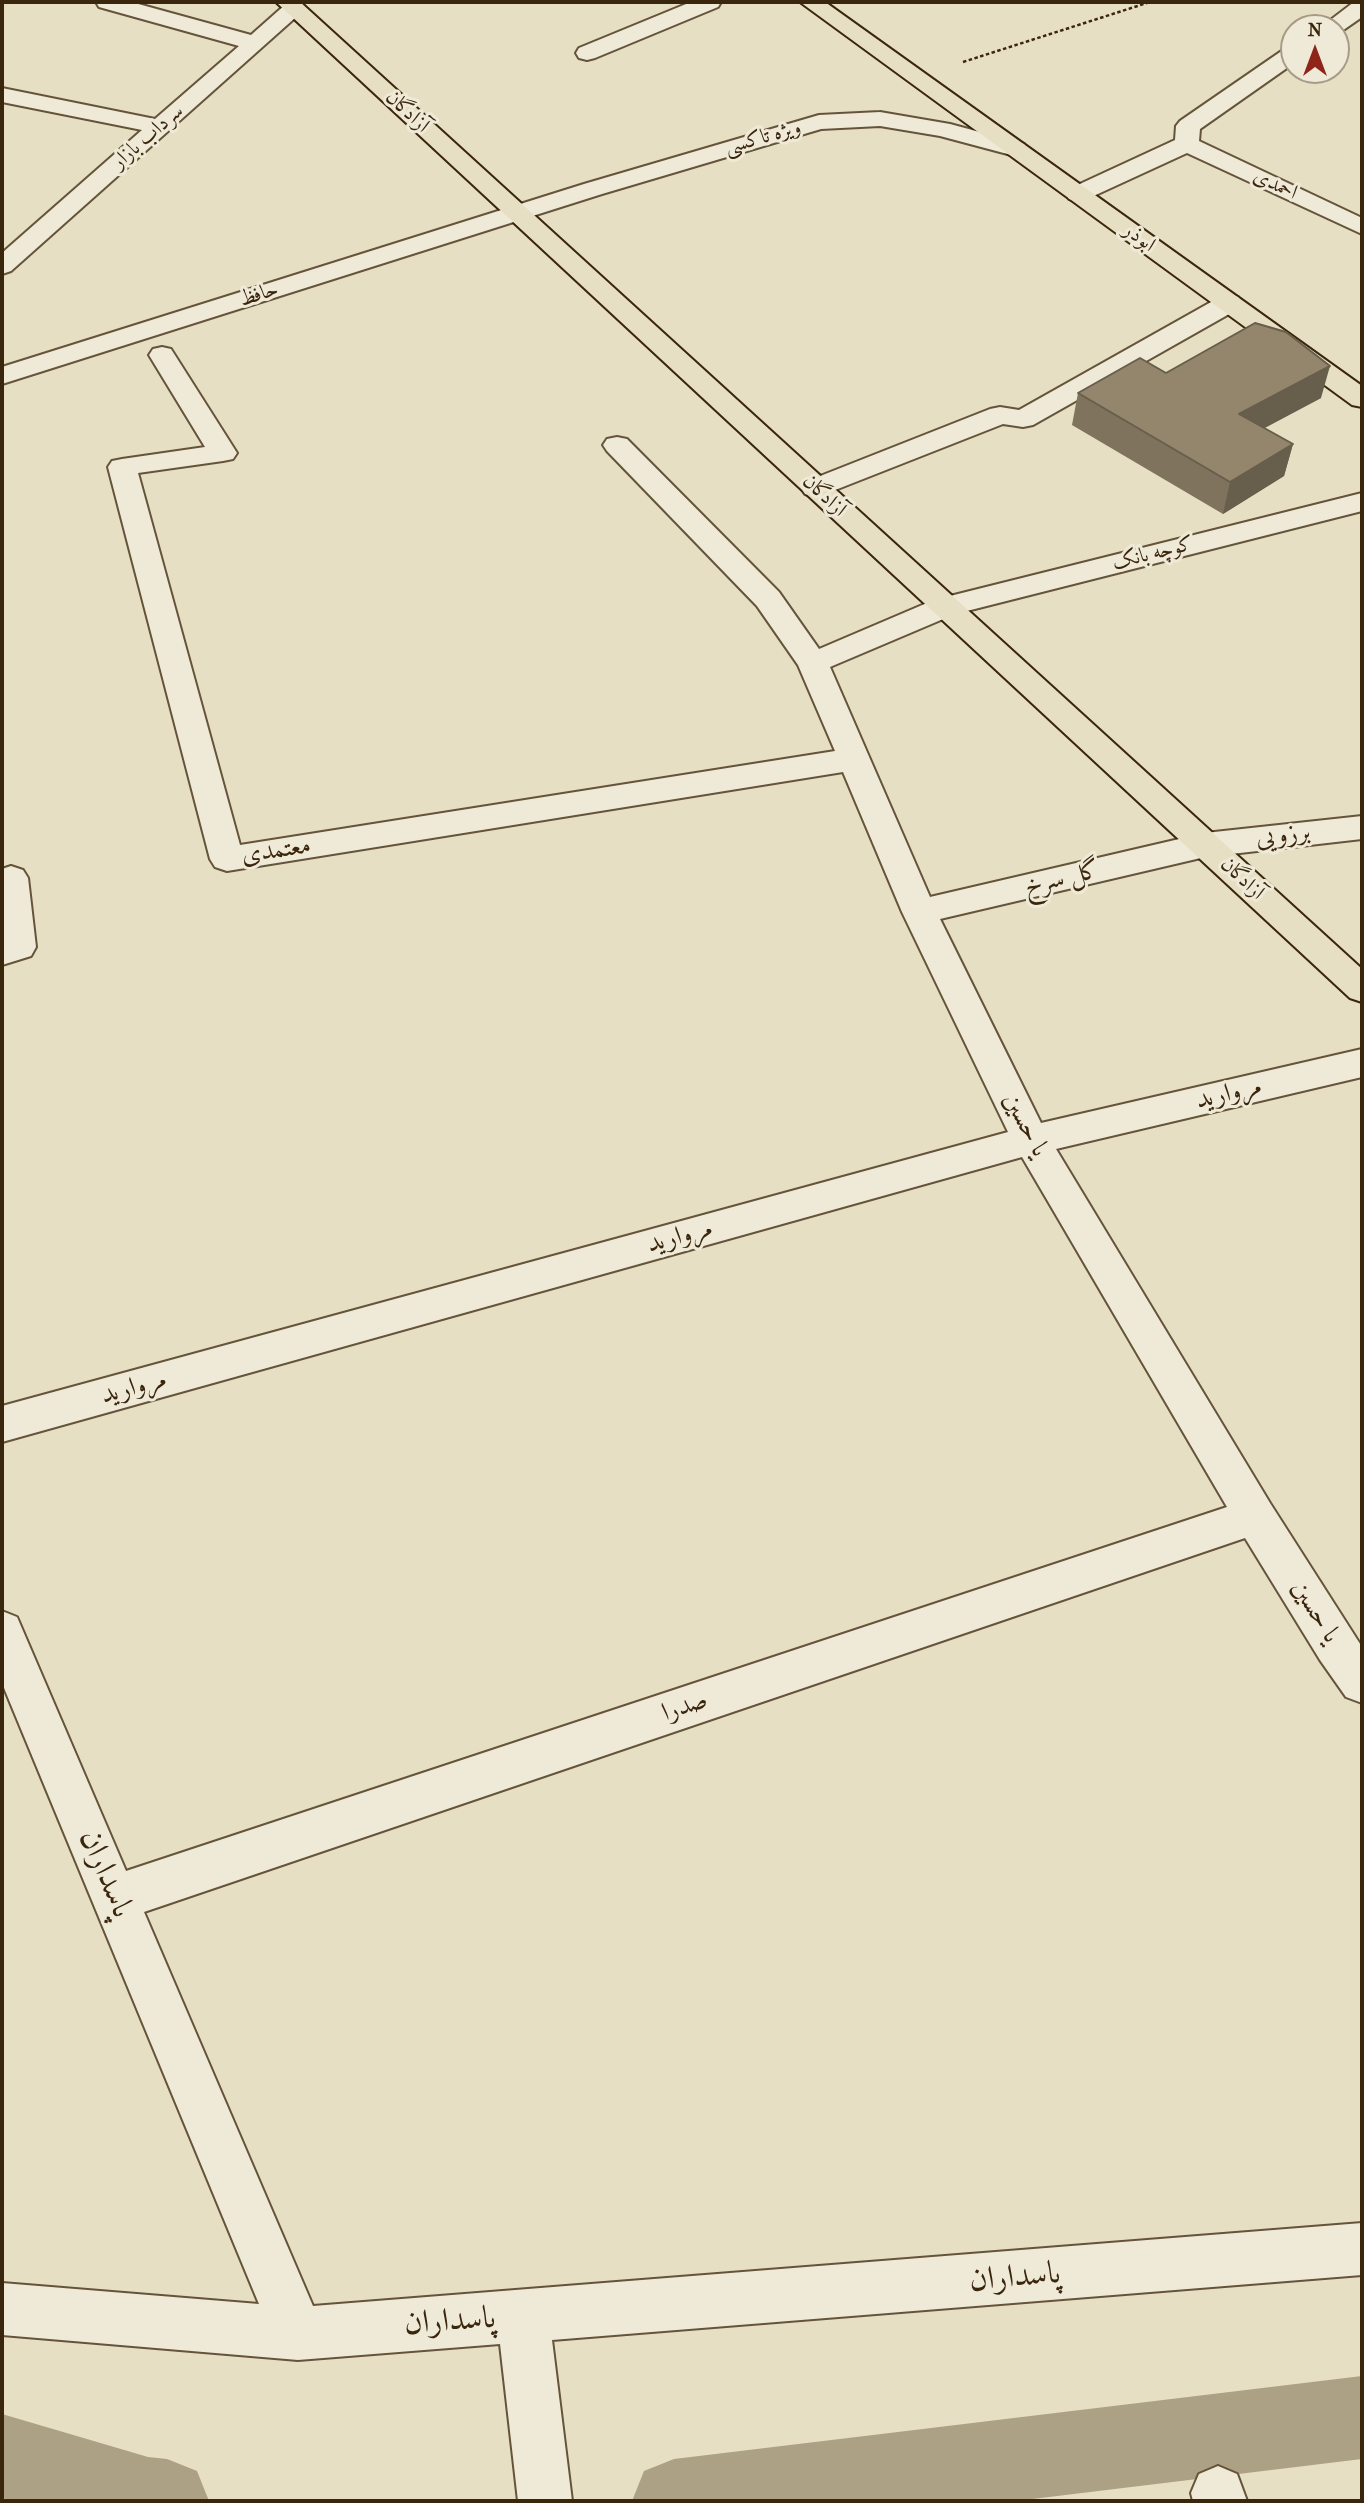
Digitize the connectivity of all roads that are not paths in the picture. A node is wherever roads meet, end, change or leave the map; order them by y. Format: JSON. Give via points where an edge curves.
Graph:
{"nodes":[{"id":1,"x":107,"y":2,"type":"edge"},
{"id":2,"x":710,"y":2,"type":"edge"},
{"id":3,"x":811,"y":2,"type":"edge"},
{"id":4,"x":290,"y":5,"type":"edge"},
{"id":5,"x":255,"y":43,"type":"junction"},
{"id":6,"x":586,"y":53,"type":"dead end"},
{"id":7,"x":1280,"y":63,"type":"edge"},
{"id":8,"x":2,"y":95,"type":"edge"},
{"id":9,"x":160,"y":127,"type":"junction"},
{"id":10,"x":1187,"y":144,"type":"junction"},
{"id":11,"x":1015,"y":149,"type":"junction"},
{"id":12,"x":1078,"y":194,"type":"junction"},
{"id":13,"x":516,"y":214,"type":"junction"},
{"id":14,"x":1362,"y":227,"type":"edge"},
{"id":15,"x":2,"y":266,"type":"edge"},
{"id":16,"x":1229,"y":303,"type":"junction"},
{"id":17,"x":163,"y":355,"type":"dead end"},
{"id":18,"x":2,"y":376,"type":"edge"},
{"id":19,"x":1362,"y":399,"type":"edge"},
{"id":20,"x":617,"y":445,"type":"dead end"},
{"id":21,"x":815,"y":488,"type":"junction"},
{"id":22,"x":1362,"y":502,"type":"edge"},
{"id":23,"x":945,"y":607,"type":"junction"},
{"id":24,"x":813,"y":663,"type":"junction"},
{"id":25,"x":855,"y":760,"type":"junction"},
{"id":26,"x":1362,"y":827,"type":"edge"},
{"id":27,"x":1205,"y":845,"type":"junction"},
{"id":28,"x":11,"y":878,"type":"dead end"},
{"id":29,"x":919,"y":912,"type":"junction"},
{"id":30,"x":2,"y":951,"type":"edge"},
{"id":31,"x":1362,"y":989,"type":"edge"},
{"id":32,"x":1362,"y":1063,"type":"edge"},
{"id":33,"x":1031,"y":1140,"type":"junction"},
{"id":34,"x":2,"y":1424,"type":"edge"},
{"id":35,"x":1255,"y":1516,"type":"junction"},
{"id":36,"x":5,"y":1648,"type":"edge"},
{"id":37,"x":1362,"y":1682,"type":"edge"},
{"id":38,"x":115,"y":1898,"type":"junction"},
{"id":39,"x":1362,"y":2249,"type":"edge"},
{"id":40,"x":2,"y":2309,"type":"edge"},
{"id":41,"x":523,"y":2317,"type":"junction"},
{"id":42,"x":298,"y":2334,"type":"junction"},
{"id":43,"x":545,"y":2501,"type":"edge"}],
"edges":[{"from":1,"to":5,"type":"street"},
{"from":2,"to":6,"type":"street"},
{"from":3,"to":11,"type":"main road","name":"ابوذر"},
{"from":4,"to":5,"type":"street","name":"سرداب بازار"},
{"from":4,"to":13,"type":"main road","name":"آزادگان"},
{"from":5,"to":9,"type":"street","name":"سرداب بازار"},
{"from":7,"to":10,"type":"street","via":[[1188,126]]},
{"from":8,"to":9,"type":"street"},
{"from":9,"to":15,"type":"street","name":"سرداب بازار"},
{"from":10,"to":12,"type":"street"},
{"from":10,"to":14,"type":"street","name":"احمدی"},
{"from":11,"to":12,"type":"main road","name":"ابوذر"},
{"from":11,"to":13,"type":"street","name":"ویژه تاکسی","via":[[942,129],[880,119],[819,122]]},
{"from":12,"to":16,"type":"main road","name":"ابوذر"},
{"from":13,"to":18,"type":"street","name":"حافظ"},
{"from":13,"to":21,"type":"main road","name":"آزادگان"},
{"from":16,"to":19,"type":"main road","name":"ابوذر"},
{"from":16,"to":21,"type":"street","via":[[1023,419],[1000,415]]},
{"from":17,"to":25,"type":"street","name":"معتمدی","via":[[223,453],[122,467],[227,859]]},
{"from":20,"to":24,"type":"street","name":"یا حسین","via":[[768,599]]},
{"from":21,"to":23,"type":"main road","name":"آزادگان"},
{"from":22,"to":23,"type":"street","name":"کوچه بانک"},
{"from":23,"to":24,"type":"street"},
{"from":23,"to":27,"type":"main road","name":"آزادگان"},
{"from":24,"to":25,"type":"street","name":"یا حسین"},
{"from":25,"to":29,"type":"street","name":"یا حسین"},
{"from":26,"to":27,"type":"street","name":"برزویی"},
{"from":27,"to":29,"type":"street","name":"گل سرخ"},
{"from":27,"to":31,"type":"main road","name":"آزادگان"},
{"from":28,"to":30,"type":"street","via":[[19,947]]},
{"from":29,"to":33,"type":"street","name":"یا حسین"},
{"from":32,"to":33,"type":"street","name":"مروارید"},
{"from":33,"to":34,"type":"street","name":"مروارید"},
{"from":33,"to":35,"type":"street","name":"یا حسین"},
{"from":35,"to":37,"type":"street","name":"یا حسین"},
{"from":35,"to":38,"type":"street","name":"صدرا"},
{"from":36,"to":38,"type":"street","name":"پاسداران"},
{"from":38,"to":42,"type":"street","name":"پاسداران"},
{"from":39,"to":41,"type":"street","name":"پاسداران"},
{"from":40,"to":42,"type":"street"},
{"from":41,"to":42,"type":"street","name":"پاسداران"},
{"from":41,"to":43,"type":"street"}]}
